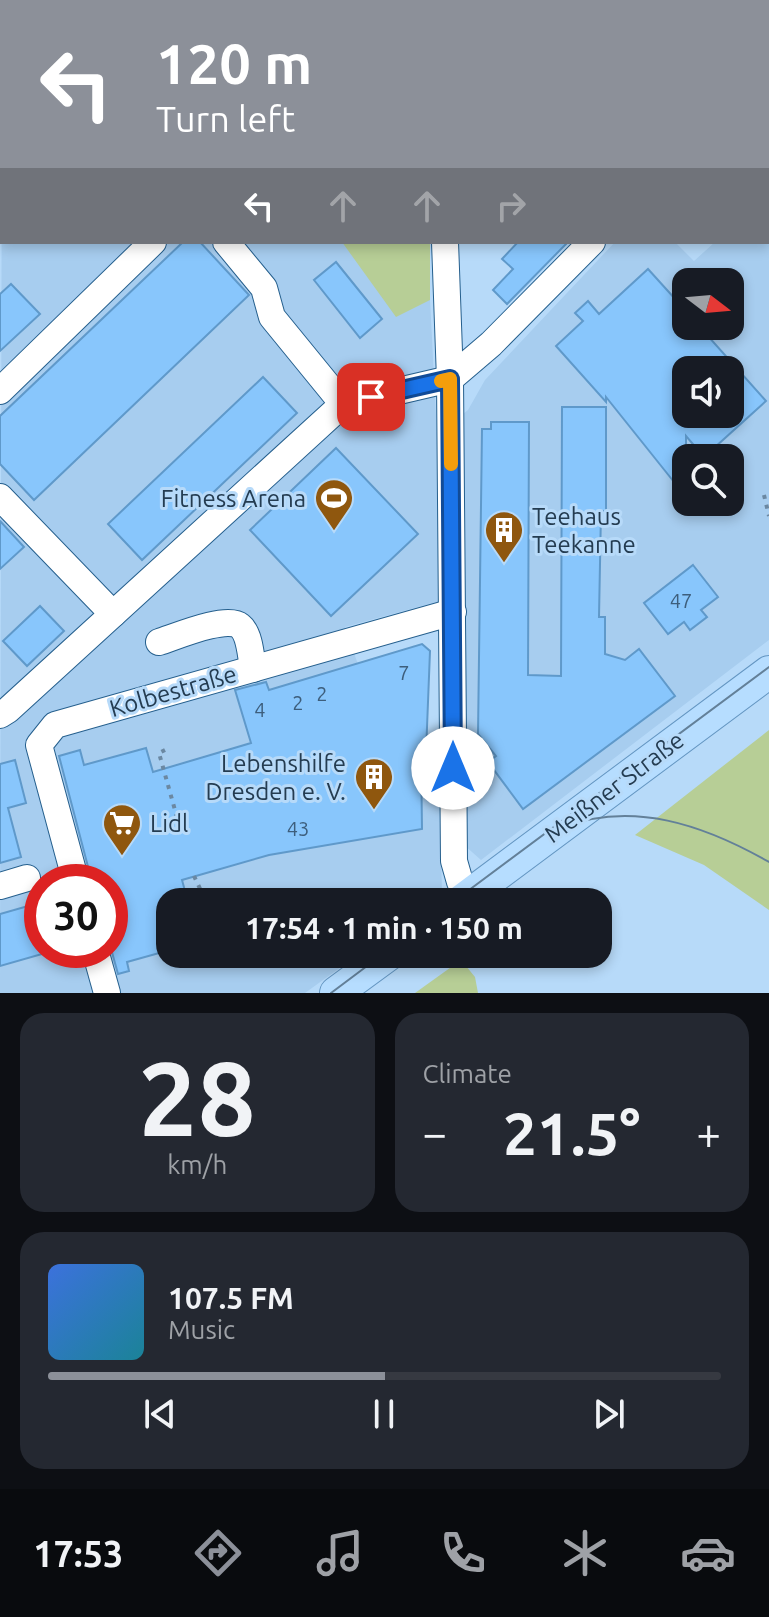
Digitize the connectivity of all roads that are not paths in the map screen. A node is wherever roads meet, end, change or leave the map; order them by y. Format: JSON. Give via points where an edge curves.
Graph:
{"nodes":[{"id":1,"x":151,"y":244,"type":"edge"},
{"id":2,"x":228,"y":244,"type":"edge"},
{"id":3,"x":445,"y":244,"type":"edge"},
{"id":4,"x":590,"y":244,"type":"edge"},
{"id":5,"x":450,"y":379,"type":"junction"},
{"id":6,"x":0,"y":391,"type":"edge"},
{"id":7,"x":343,"y":404,"type":"junction"},
{"id":8,"x":0,"y":497,"type":"edge"},
{"id":9,"x":453,"y":612,"type":"junction"},
{"id":10,"x":113,"y":614,"type":"junction"},
{"id":11,"x":159,"y":642,"type":"dead end"},
{"id":12,"x":253,"y":669,"type":"junction"},
{"id":13,"x":769,"y":672,"type":"edge"},
{"id":14,"x":0,"y":715,"type":"edge"},
{"id":15,"x":71,"y":864,"type":"edge"},
{"id":16,"x":24,"y":879,"type":"edge"},
{"id":17,"x":0,"y":886,"type":"edge"},
{"id":18,"x":461,"y":888,"type":"edge"},
{"id":19,"x":479,"y":888,"type":"edge"},
{"id":20,"x":100,"y":968,"type":"edge"},
{"id":21,"x":370,"y":968,"type":"edge"},
{"id":22,"x":107,"y":993,"type":"edge"},
{"id":23,"x":336,"y":993,"type":"edge"}],
"edges":[{"from":1,"to":6,"type":"street"},
{"from":2,"to":7,"type":"street","via":[[264,288],[272,317]]},
{"from":3,"to":5,"type":"street"},
{"from":4,"to":5,"type":"street"},
{"from":5,"to":7,"type":"street"},
{"from":5,"to":9,"type":"street"},
{"from":7,"to":10,"type":"street"},
{"from":8,"to":10,"type":"street"},
{"from":9,"to":12,"type":"street","name":"Kolbestraße"},
{"from":9,"to":18,"type":"street","via":[[454,861]]},
{"from":10,"to":14,"type":"street"},
{"from":11,"to":12,"type":"street","via":[[221,623],[236,624],[242,627]]},
{"from":12,"to":15,"type":"street","name":"Kolbestraße","via":[[55,725],[39,745]]},
{"from":13,"to":19,"type":"main road","name":"Meißner Straße"},
{"from":16,"to":17,"type":"street"},
{"from":20,"to":22,"type":"street"},
{"from":21,"to":23,"type":"main road"}]}
